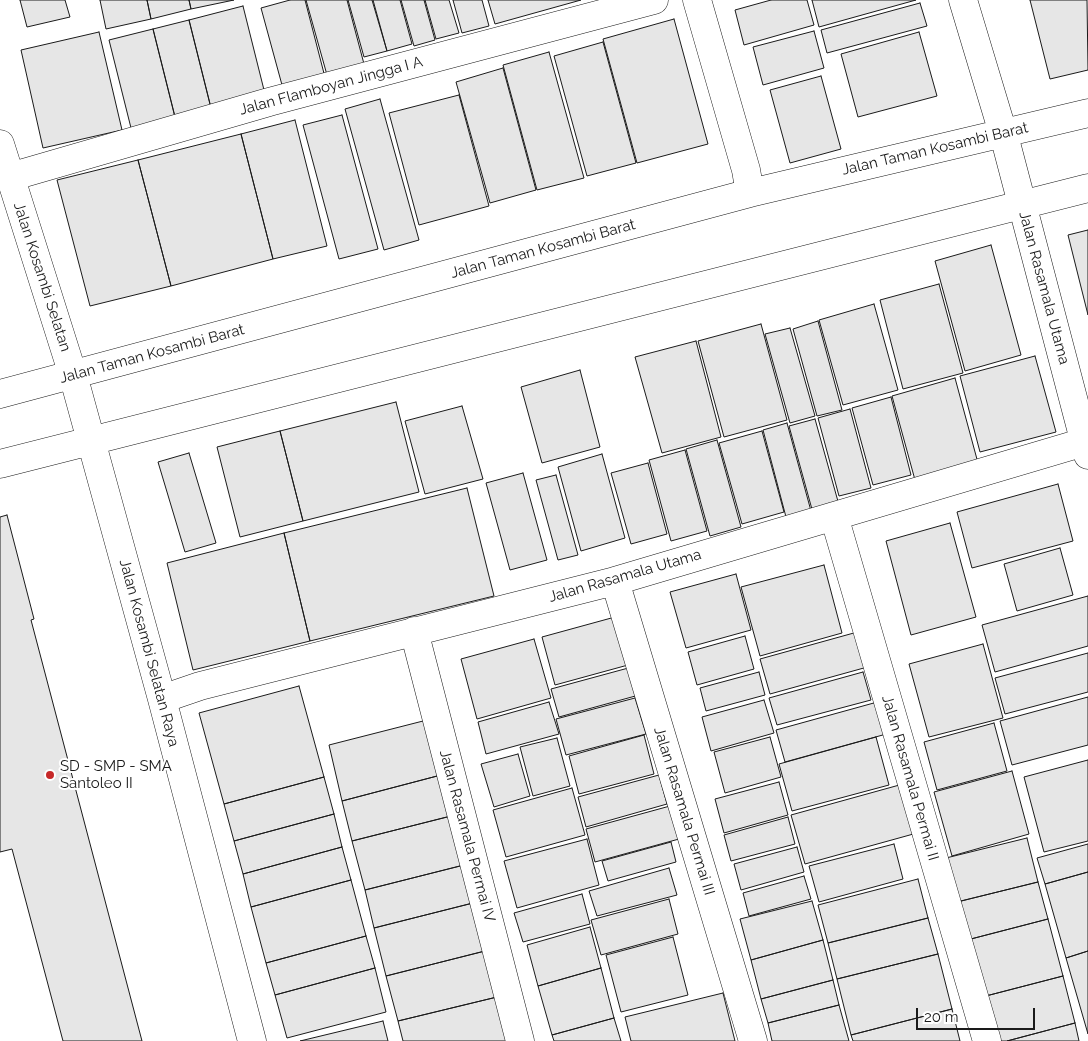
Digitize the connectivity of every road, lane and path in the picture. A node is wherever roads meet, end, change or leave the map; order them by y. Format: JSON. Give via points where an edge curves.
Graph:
{"nodes":[{"id":1,"x":654,"y":0,"type":"edge"},
{"id":2,"x":697,"y":0,"type":"edge"},
{"id":3,"x":963,"y":0,"type":"edge"},
{"id":4,"x":1088,"y":113,"type":"edge"},
{"id":5,"x":1005,"y":138,"type":"junction"},
{"id":6,"x":0,"y":144,"type":"edge"},
{"id":7,"x":10,"y":177,"type":"junction"},
{"id":8,"x":1088,"y":188,"type":"edge"},
{"id":9,"x":750,"y":193,"type":"junction"},
{"id":10,"x":1020,"y":197,"type":"junction"},
{"id":11,"x":81,"y":375,"type":"junction"},
{"id":12,"x":0,"y":394,"type":"edge"},
{"id":13,"x":89,"y":436,"type":"junction"},
{"id":14,"x":1087,"y":446,"type":"edge"},
{"id":15,"x":0,"y":464,"type":"edge"},
{"id":16,"x":834,"y":516,"type":"junction"},
{"id":17,"x":615,"y":581,"type":"junction"},
{"id":18,"x":414,"y":631,"type":"junction"},
{"id":19,"x":162,"y":699,"type":"junction"},
{"id":20,"x":252,"y":1041,"type":"edge"},
{"id":21,"x":520,"y":1041,"type":"edge"},
{"id":22,"x":753,"y":1041,"type":"edge"},
{"id":23,"x":986,"y":1041,"type":"edge"}],
"edges":[{"from":1,"to":7,"type":"street","name":"Jalan Flamboyan Jingga I A","via":[[270,102]]},
{"from":2,"to":9,"type":"street"},
{"from":3,"to":5,"type":"street","name":"Jalan Rasamala Utama"},
{"from":4,"to":5,"type":"street","name":"Jalan Taman Kosambi Barat"},
{"from":5,"to":9,"type":"street","name":"Jalan Taman Kosambi Barat"},
{"from":5,"to":10,"type":"street","name":"Jalan Rasamala Utama"},
{"from":6,"to":7,"type":"street","name":"Jalan Kosambi Selatan"},
{"from":7,"to":11,"type":"street","name":"Jalan Kosambi Selatan"},
{"from":8,"to":10,"type":"street"},
{"from":9,"to":11,"type":"street","name":"Jalan Taman Kosambi Barat"},
{"from":10,"to":13,"type":"street"},
{"from":10,"to":14,"type":"street","name":"Jalan Rasamala Utama"},
{"from":11,"to":12,"type":"street","name":"Jalan Taman Kosambi Barat"},
{"from":11,"to":13,"type":"street","name":"Jalan Kosambi Selatan"},
{"from":13,"to":15,"type":"street"},
{"from":13,"to":19,"type":"street","name":"Jalan Kosambi Selatan Raya"},
{"from":14,"to":16,"type":"street","name":"Jalan Rasamala Utama"},
{"from":16,"to":17,"type":"street","name":"Jalan Rasamala Utama"},
{"from":16,"to":23,"type":"street","name":"Jalan Rasamala Permai II"},
{"from":17,"to":18,"type":"street","name":"Jalan Rasamala Utama"},
{"from":17,"to":22,"type":"street","name":"Jalan Rasamala Permai III"},
{"from":18,"to":19,"type":"street","name":"Jalan Rasamala Utama","via":[[200,686]]},
{"from":18,"to":21,"type":"street","name":"Jalan Rasamala Permai IV"},
{"from":19,"to":20,"type":"street","name":"Jalan Kosambi Selatan Raya"}]}
